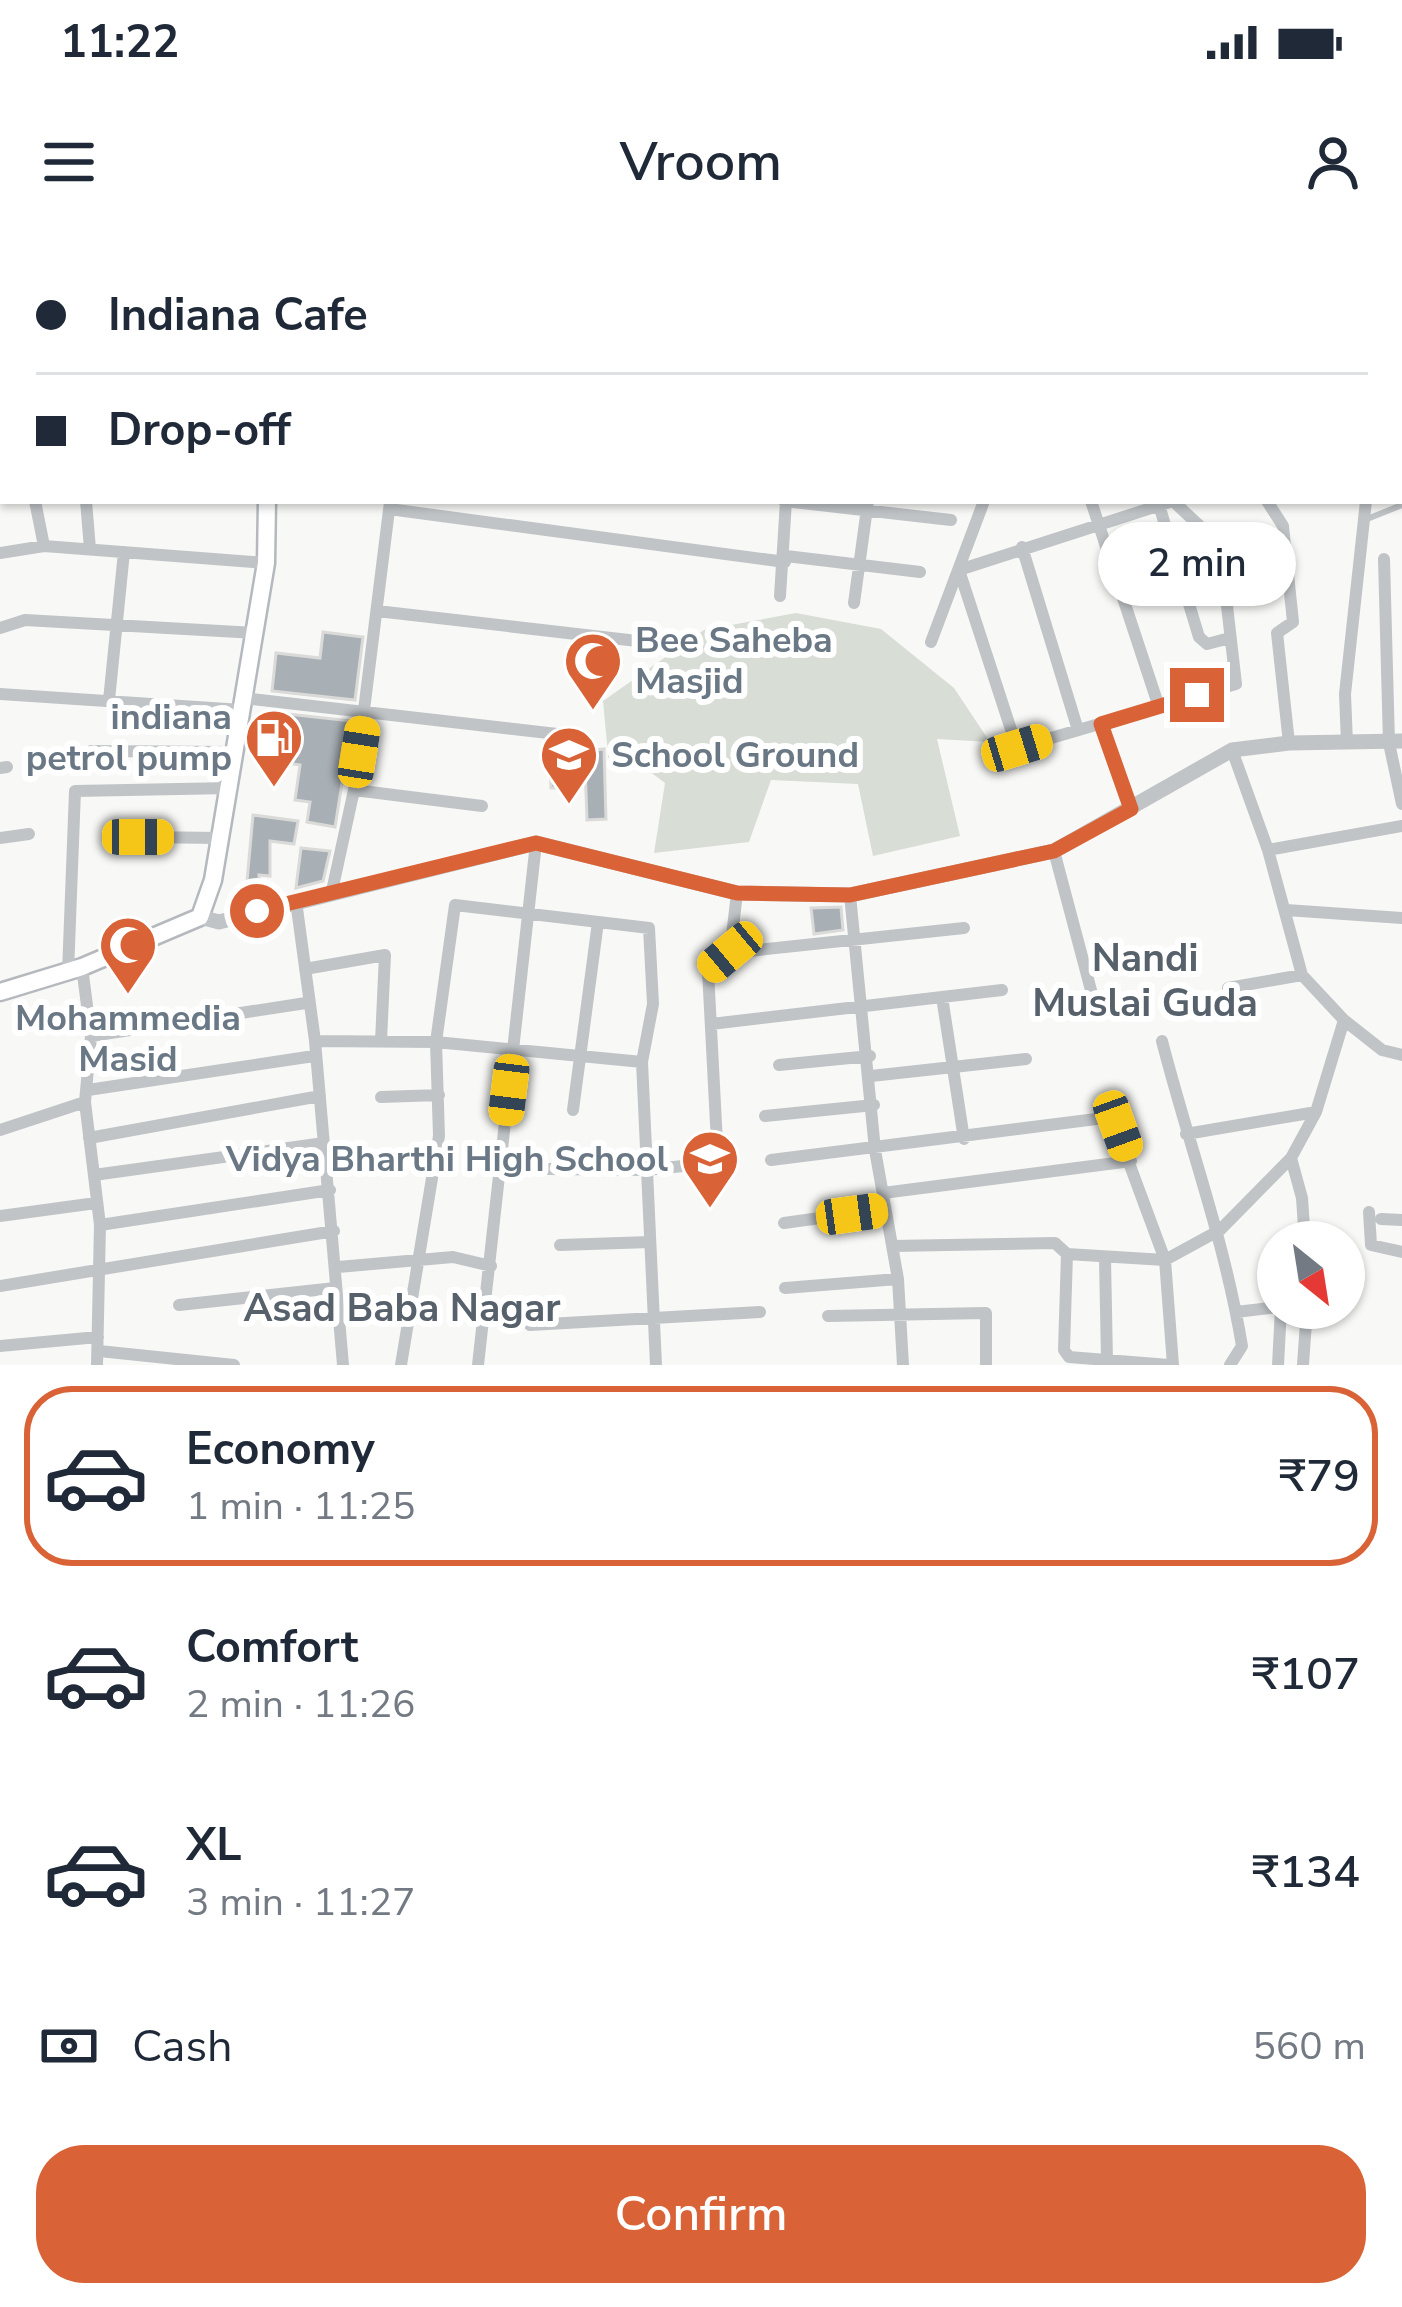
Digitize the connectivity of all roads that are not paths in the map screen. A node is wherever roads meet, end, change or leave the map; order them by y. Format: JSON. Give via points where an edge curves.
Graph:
{"nodes":[{"id":1,"x":36,"y":504,"type":"edge"},
{"id":2,"x":86,"y":504,"type":"edge"},
{"id":3,"x":268,"y":504,"type":"edge"},
{"id":4,"x":785,"y":504,"type":"edge"},
{"id":5,"x":834,"y":504,"type":"edge"},
{"id":6,"x":983,"y":504,"type":"edge"},
{"id":7,"x":1091,"y":504,"type":"edge"},
{"id":8,"x":1162,"y":504,"type":"edge"},
{"id":9,"x":1169,"y":504,"type":"edge"},
{"id":10,"x":1171,"y":504,"type":"edge"},
{"id":11,"x":1269,"y":504,"type":"edge"},
{"id":12,"x":1366,"y":504,"type":"edge"},
{"id":13,"x":390,"y":505,"type":"edge"},
{"id":14,"x":1402,"y":505,"type":"edge"},
{"id":15,"x":867,"y":506,"type":"edge"},
{"id":16,"x":950,"y":520,"type":"dead end"},
{"id":17,"x":1364,"y":520,"type":"junction"},
{"id":18,"x":1098,"y":523,"type":"junction"},
{"id":19,"x":44,"y":545,"type":"junction"},
{"id":20,"x":1022,"y":548,"type":"junction"},
{"id":21,"x":90,"y":549,"type":"junction"},
{"id":22,"x":0,"y":551,"type":"edge"},
{"id":23,"x":124,"y":552,"type":"junction"},
{"id":24,"x":786,"y":559,"type":"junction"},
{"id":25,"x":1384,"y":560,"type":"dead end"},
{"id":26,"x":266,"y":563,"type":"junction"},
{"id":27,"x":860,"y":564,"type":"junction"},
{"id":28,"x":959,"y":571,"type":"junction"},
{"id":29,"x":920,"y":572,"type":"dead end"},
{"id":30,"x":780,"y":596,"type":"dead end"},
{"id":31,"x":854,"y":603,"type":"dead end"},
{"id":32,"x":377,"y":611,"type":"junction"},
{"id":33,"x":114,"y":627,"type":"junction"},
{"id":34,"x":0,"y":628,"type":"edge"},
{"id":35,"x":256,"y":633,"type":"junction"},
{"id":36,"x":1230,"y":638,"type":"junction"},
{"id":37,"x":931,"y":642,"type":"dead end"},
{"id":38,"x":673,"y":645,"type":"dead end"},
{"id":39,"x":0,"y":694,"type":"edge"},
{"id":40,"x":109,"y":700,"type":"junction"},
{"id":41,"x":243,"y":704,"type":"junction"},
{"id":42,"x":1159,"y":707,"type":"junction"},
{"id":43,"x":365,"y":714,"type":"junction"},
{"id":44,"x":1101,"y":724,"type":"junction"},
{"id":45,"x":1078,"y":730,"type":"junction"},
{"id":46,"x":557,"y":734,"type":"dead end"},
{"id":47,"x":1395,"y":742,"type":"edge"},
{"id":48,"x":1289,"y":743,"type":"junction"},
{"id":49,"x":1347,"y":743,"type":"junction"},
{"id":50,"x":1232,"y":750,"type":"junction"},
{"id":51,"x":92,"y":752,"type":"dead end"},
{"id":52,"x":235,"y":752,"type":"junction"},
{"id":53,"x":231,"y":788,"type":"junction"},
{"id":54,"x":354,"y":790,"type":"junction"},
{"id":55,"x":1402,"y":804,"type":"edge"},
{"id":56,"x":482,"y":806,"type":"dead end"},
{"id":57,"x":1131,"y":809,"type":"junction"},
{"id":58,"x":1402,"y":826,"type":"edge"},
{"id":59,"x":29,"y":834,"type":"dead end"},
{"id":60,"x":138,"y":837,"type":"dead end"},
{"id":61,"x":0,"y":838,"type":"edge"},
{"id":62,"x":220,"y":838,"type":"junction"},
{"id":63,"x":536,"y":843,"type":"junction"},
{"id":64,"x":1268,"y":850,"type":"junction"},
{"id":65,"x":1054,"y":851,"type":"junction"},
{"id":66,"x":332,"y":891,"type":"junction"},
{"id":67,"x":737,"y":893,"type":"junction"},
{"id":68,"x":850,"y":895,"type":"junction"},
{"id":69,"x":296,"y":901,"type":"junction"},
{"id":70,"x":1286,"y":910,"type":"junction"},
{"id":71,"x":525,"y":914,"type":"junction"},
{"id":72,"x":200,"y":917,"type":"junction"},
{"id":73,"x":1402,"y":918,"type":"edge"},
{"id":74,"x":598,"y":922,"type":"junction"},
{"id":75,"x":964,"y":928,"type":"dead end"},
{"id":76,"x":854,"y":944,"type":"junction"},
{"id":77,"x":730,"y":952,"type":"junction"},
{"id":78,"x":305,"y":969,"type":"junction"},
{"id":79,"x":75,"y":970,"type":"junction"},
{"id":80,"x":1302,"y":975,"type":"junction"},
{"id":81,"x":1228,"y":988,"type":"dead end"},
{"id":82,"x":1002,"y":990,"type":"dead end"},
{"id":83,"x":0,"y":992,"type":"edge"},
{"id":84,"x":942,"y":997,"type":"junction"},
{"id":85,"x":306,"y":1003,"type":"junction"},
{"id":86,"x":862,"y":1009,"type":"junction"},
{"id":87,"x":1096,"y":1009,"type":"dead end"},
{"id":88,"x":1344,"y":1020,"type":"junction"},
{"id":89,"x":711,"y":1024,"type":"junction"},
{"id":90,"x":91,"y":1036,"type":"junction"},
{"id":91,"x":382,"y":1041,"type":"junction"},
{"id":92,"x":1162,"y":1041,"type":"dead end"},
{"id":93,"x":436,"y":1042,"type":"junction"},
{"id":94,"x":315,"y":1048,"type":"junction"},
{"id":95,"x":513,"y":1053,"type":"junction"},
{"id":96,"x":1402,"y":1055,"type":"edge"},
{"id":97,"x":870,"y":1057,"type":"junction"},
{"id":98,"x":580,"y":1058,"type":"junction"},
{"id":99,"x":1026,"y":1059,"type":"dead end"},
{"id":100,"x":642,"y":1063,"type":"junction"},
{"id":101,"x":778,"y":1065,"type":"dead end"},
{"id":102,"x":952,"y":1066,"type":"junction"},
{"id":103,"x":872,"y":1076,"type":"junction"},
{"id":104,"x":439,"y":1095,"type":"junction"},
{"id":105,"x":87,"y":1096,"type":"junction"},
{"id":106,"x":320,"y":1096,"type":"junction"},
{"id":107,"x":381,"y":1096,"type":"dead end"},
{"id":108,"x":874,"y":1106,"type":"junction"},
{"id":109,"x":573,"y":1110,"type":"dead end"},
{"id":110,"x":1316,"y":1112,"type":"junction"},
{"id":111,"x":765,"y":1116,"type":"dead end"},
{"id":112,"x":0,"y":1130,"type":"edge"},
{"id":113,"x":1186,"y":1134,"type":"junction"},
{"id":114,"x":88,"y":1138,"type":"junction"},
{"id":115,"x":964,"y":1139,"type":"junction"},
{"id":116,"x":324,"y":1143,"type":"junction"},
{"id":117,"x":875,"y":1150,"type":"junction"},
{"id":118,"x":1291,"y":1157,"type":"junction"},
{"id":119,"x":771,"y":1160,"type":"dead end"},
{"id":120,"x":1130,"y":1161,"type":"junction"},
{"id":121,"x":548,"y":1168,"type":"dead end"},
{"id":122,"x":647,"y":1170,"type":"junction"},
{"id":123,"x":94,"y":1175,"type":"junction"},
{"id":124,"x":329,"y":1190,"type":"junction"},
{"id":125,"x":883,"y":1193,"type":"junction"},
{"id":126,"x":96,"y":1203,"type":"junction"},
{"id":127,"x":885,"y":1209,"type":"junction"},
{"id":128,"x":0,"y":1216,"type":"edge"},
{"id":129,"x":1402,"y":1220,"type":"edge"},
{"id":130,"x":1303,"y":1221,"type":"edge"},
{"id":131,"x":784,"y":1223,"type":"dead end"},
{"id":132,"x":100,"y":1225,"type":"junction"},
{"id":133,"x":1220,"y":1230,"type":"junction"},
{"id":134,"x":334,"y":1231,"type":"junction"},
{"id":135,"x":650,"y":1242,"type":"junction"},
{"id":136,"x":560,"y":1245,"type":"dead end"},
{"id":137,"x":892,"y":1246,"type":"junction"},
{"id":138,"x":1402,"y":1252,"type":"edge"},
{"id":139,"x":1067,"y":1254,"type":"junction"},
{"id":140,"x":416,"y":1258,"type":"junction"},
{"id":141,"x":1105,"y":1259,"type":"junction"},
{"id":142,"x":1165,"y":1260,"type":"junction"},
{"id":143,"x":491,"y":1266,"type":"junction"},
{"id":144,"x":338,"y":1267,"type":"junction"},
{"id":145,"x":101,"y":1270,"type":"junction"},
{"id":146,"x":898,"y":1279,"type":"junction"},
{"id":147,"x":0,"y":1286,"type":"edge"},
{"id":148,"x":335,"y":1288,"type":"junction"},
{"id":149,"x":785,"y":1288,"type":"dead end"},
{"id":150,"x":179,"y":1305,"type":"dead end"},
{"id":151,"x":1257,"y":1310,"type":"edge"},
{"id":152,"x":760,"y":1312,"type":"dead end"},
{"id":153,"x":901,"y":1312,"type":"junction"},
{"id":154,"x":1236,"y":1312,"type":"junction"},
{"id":155,"x":828,"y":1316,"type":"dead end"},
{"id":156,"x":656,"y":1319,"type":"junction"},
{"id":157,"x":530,"y":1325,"type":"dead end"},
{"id":158,"x":1279,"y":1329,"type":"edge"},
{"id":159,"x":1306,"y":1329,"type":"edge"},
{"id":160,"x":0,"y":1346,"type":"edge"},
{"id":161,"x":98,"y":1351,"type":"edge"},
{"id":162,"x":1106,"y":1360,"type":"junction"},
{"id":163,"x":210,"y":1364,"type":"edge"},
{"id":164,"x":234,"y":1365,"type":"edge"},
{"id":165,"x":344,"y":1365,"type":"edge"},
{"id":166,"x":401,"y":1365,"type":"edge"},
{"id":167,"x":478,"y":1365,"type":"edge"},
{"id":168,"x":656,"y":1365,"type":"edge"},
{"id":169,"x":903,"y":1365,"type":"edge"},
{"id":170,"x":986,"y":1365,"type":"edge"},
{"id":171,"x":1171,"y":1365,"type":"edge"},
{"id":172,"x":1230,"y":1365,"type":"edge"},
{"id":173,"x":1278,"y":1365,"type":"edge"},
{"id":174,"x":1303,"y":1365,"type":"edge"}],
"edges":[{"from":1,"to":19,"type":"street"},
{"from":2,"to":21,"type":"street"},
{"from":3,"to":26,"type":"main road"},
{"from":4,"to":24,"type":"street"},
{"from":5,"to":15,"type":"street"},
{"from":6,"to":28,"type":"street"},
{"from":7,"to":18,"type":"street"},
{"from":8,"to":18,"type":"street"},
{"from":9,"to":36,"type":"street","via":[[1199,637],[1207,644]]},
{"from":10,"to":36,"type":"street","via":[[1220,545]]},
{"from":11,"to":48,"type":"street","via":[[1283,526],[1293,622],[1277,633]]},
{"from":12,"to":17,"type":"street"},
{"from":13,"to":24,"type":"street"},
{"from":13,"to":32,"type":"street"},
{"from":14,"to":17,"type":"lane"},
{"from":15,"to":16,"type":"street"},
{"from":15,"to":27,"type":"street"},
{"from":17,"to":49,"type":"street"},
{"from":18,"to":20,"type":"street"},
{"from":18,"to":42,"type":"street"},
{"from":19,"to":21,"type":"street"},
{"from":19,"to":22,"type":"street"},
{"from":20,"to":28,"type":"street"},
{"from":20,"to":45,"type":"street"},
{"from":21,"to":23,"type":"street"},
{"from":23,"to":26,"type":"street"},
{"from":23,"to":33,"type":"street"},
{"from":24,"to":27,"type":"street"},
{"from":24,"to":30,"type":"street"},
{"from":25,"to":47,"type":"street"},
{"from":26,"to":35,"type":"main road"},
{"from":27,"to":29,"type":"street"},
{"from":27,"to":31,"type":"street"},
{"from":28,"to":37,"type":"street"},
{"from":28,"to":45,"type":"street","via":[[1017,748]]},
{"from":32,"to":38,"type":"street"},
{"from":32,"to":43,"type":"street"},
{"from":33,"to":34,"type":"street","via":[[26,620]]},
{"from":33,"to":35,"type":"street"},
{"from":33,"to":40,"type":"street"},
{"from":35,"to":41,"type":"main road"},
{"from":36,"to":42,"type":"street","via":[[1235,684]]},
{"from":39,"to":40,"type":"street"},
{"from":40,"to":41,"type":"street"},
{"from":41,"to":43,"type":"street"},
{"from":41,"to":52,"type":"main road"},
{"from":42,"to":44,"type":"street"},
{"from":43,"to":46,"type":"street"},
{"from":43,"to":54,"type":"street"},
{"from":44,"to":45,"type":"street"},
{"from":44,"to":57,"type":"street"},
{"from":47,"to":49,"type":"street"},
{"from":47,"to":55,"type":"street"},
{"from":48,"to":49,"type":"street"},
{"from":48,"to":50,"type":"street"},
{"from":50,"to":57,"type":"street"},
{"from":50,"to":64,"type":"street"},
{"from":51,"to":52,"type":"street"},
{"from":52,"to":53,"type":"main road"},
{"from":53,"to":62,"type":"main road"},
{"from":53,"to":79,"type":"street","via":[[75,791]]},
{"from":54,"to":56,"type":"street"},
{"from":54,"to":66,"type":"street"},
{"from":57,"to":65,"type":"street"},
{"from":58,"to":64,"type":"street"},
{"from":59,"to":61,"type":"street"},
{"from":60,"to":62,"type":"street"},
{"from":62,"to":72,"type":"main road"},
{"from":63,"to":66,"type":"street"},
{"from":63,"to":67,"type":"street"},
{"from":63,"to":71,"type":"street"},
{"from":64,"to":70,"type":"street"},
{"from":65,"to":68,"type":"street"},
{"from":65,"to":87,"type":"street"},
{"from":66,"to":69,"type":"street"},
{"from":67,"to":68,"type":"street"},
{"from":67,"to":77,"type":"street"},
{"from":68,"to":76,"type":"street"},
{"from":69,"to":72,"type":"street","via":[[218,922]]},
{"from":69,"to":78,"type":"street"},
{"from":70,"to":73,"type":"street"},
{"from":70,"to":80,"type":"street"},
{"from":71,"to":74,"type":"street"},
{"from":71,"to":93,"type":"street","via":[[455,905]]},
{"from":71,"to":95,"type":"street"},
{"from":72,"to":79,"type":"main road"},
{"from":74,"to":98,"type":"street"},
{"from":74,"to":100,"type":"street","via":[[649,928],[653,1004]]},
{"from":75,"to":76,"type":"street"},
{"from":76,"to":77,"type":"street"},
{"from":76,"to":86,"type":"street"},
{"from":77,"to":89,"type":"street","via":[[708,971]]},
{"from":78,"to":85,"type":"street"},
{"from":78,"to":91,"type":"street","via":[[385,955]]},
{"from":79,"to":83,"type":"main road"},
{"from":79,"to":90,"type":"street"},
{"from":80,"to":81,"type":"street"},
{"from":80,"to":88,"type":"street"},
{"from":82,"to":84,"type":"street"},
{"from":84,"to":86,"type":"street"},
{"from":84,"to":102,"type":"street"},
{"from":85,"to":90,"type":"street"},
{"from":85,"to":94,"type":"street"},
{"from":86,"to":89,"type":"street"},
{"from":86,"to":97,"type":"street"},
{"from":88,"to":96,"type":"street","via":[[1382,1050]]},
{"from":88,"to":110,"type":"street"},
{"from":89,"to":122,"type":"street","via":[[718,1162]]},
{"from":90,"to":105,"type":"street"},
{"from":91,"to":93,"type":"street"},
{"from":91,"to":94,"type":"street"},
{"from":92,"to":113,"type":"street"},
{"from":93,"to":95,"type":"street"},
{"from":93,"to":104,"type":"street"},
{"from":94,"to":105,"type":"street"},
{"from":94,"to":106,"type":"street"},
{"from":95,"to":98,"type":"street"},
{"from":95,"to":143,"type":"street"},
{"from":97,"to":101,"type":"street"},
{"from":97,"to":103,"type":"street"},
{"from":98,"to":100,"type":"street"},
{"from":98,"to":109,"type":"street"},
{"from":99,"to":102,"type":"street"},
{"from":100,"to":122,"type":"street"},
{"from":102,"to":103,"type":"street"},
{"from":102,"to":115,"type":"street"},
{"from":103,"to":108,"type":"street"},
{"from":104,"to":107,"type":"street"},
{"from":104,"to":140,"type":"street"},
{"from":105,"to":112,"type":"street"},
{"from":105,"to":114,"type":"street"},
{"from":106,"to":114,"type":"street"},
{"from":106,"to":116,"type":"street"},
{"from":108,"to":111,"type":"street"},
{"from":108,"to":117,"type":"street"},
{"from":110,"to":113,"type":"street"},
{"from":110,"to":118,"type":"street"},
{"from":113,"to":133,"type":"street"},
{"from":114,"to":123,"type":"street"},
{"from":115,"to":117,"type":"street"},
{"from":115,"to":120,"type":"street","via":[[1112,1117]]},
{"from":116,"to":123,"type":"street"},
{"from":116,"to":124,"type":"street"},
{"from":117,"to":119,"type":"street"},
{"from":117,"to":125,"type":"street"},
{"from":118,"to":130,"type":"street"},
{"from":118,"to":133,"type":"street"},
{"from":120,"to":125,"type":"street"},
{"from":120,"to":142,"type":"street"},
{"from":121,"to":122,"type":"street"},
{"from":122,"to":135,"type":"street"},
{"from":123,"to":126,"type":"street"},
{"from":124,"to":132,"type":"street"},
{"from":124,"to":134,"type":"street"},
{"from":125,"to":127,"type":"street"},
{"from":126,"to":128,"type":"street"},
{"from":126,"to":132,"type":"street"},
{"from":127,"to":131,"type":"street"},
{"from":127,"to":137,"type":"street"},
{"from":129,"to":138,"type":"street","via":[[1375,1216],[1371,1245]]},
{"from":132,"to":145,"type":"street"},
{"from":133,"to":142,"type":"street"},
{"from":133,"to":154,"type":"street"},
{"from":134,"to":144,"type":"street"},
{"from":134,"to":145,"type":"street"},
{"from":135,"to":136,"type":"street"},
{"from":135,"to":156,"type":"street"},
{"from":137,"to":139,"type":"street","via":[[1055,1244]]},
{"from":137,"to":146,"type":"street"},
{"from":139,"to":141,"type":"street"},
{"from":139,"to":162,"type":"street","via":[[1064,1350],[1075,1361]]},
{"from":140,"to":143,"type":"street"},
{"from":140,"to":144,"type":"street"},
{"from":140,"to":166,"type":"street"},
{"from":141,"to":142,"type":"street"},
{"from":141,"to":162,"type":"street"},
{"from":142,"to":171,"type":"street"},
{"from":143,"to":167,"type":"street"},
{"from":144,"to":148,"type":"street"},
{"from":145,"to":147,"type":"street"},
{"from":145,"to":161,"type":"street"},
{"from":146,"to":149,"type":"street"},
{"from":146,"to":153,"type":"street"},
{"from":148,"to":150,"type":"street"},
{"from":148,"to":165,"type":"street"},
{"from":151,"to":154,"type":"street"},
{"from":152,"to":156,"type":"street"},
{"from":153,"to":155,"type":"street"},
{"from":153,"to":169,"type":"street"},
{"from":153,"to":170,"type":"street","via":[[986,1312]]},
{"from":154,"to":172,"type":"street","via":[[1241,1346]]},
{"from":156,"to":157,"type":"street"},
{"from":156,"to":168,"type":"street"},
{"from":158,"to":173,"type":"street"},
{"from":159,"to":174,"type":"street"},
{"from":160,"to":161,"type":"street"},
{"from":161,"to":163,"type":"street"},
{"from":162,"to":171,"type":"street"},
{"from":163,"to":164,"type":"street"}]}
